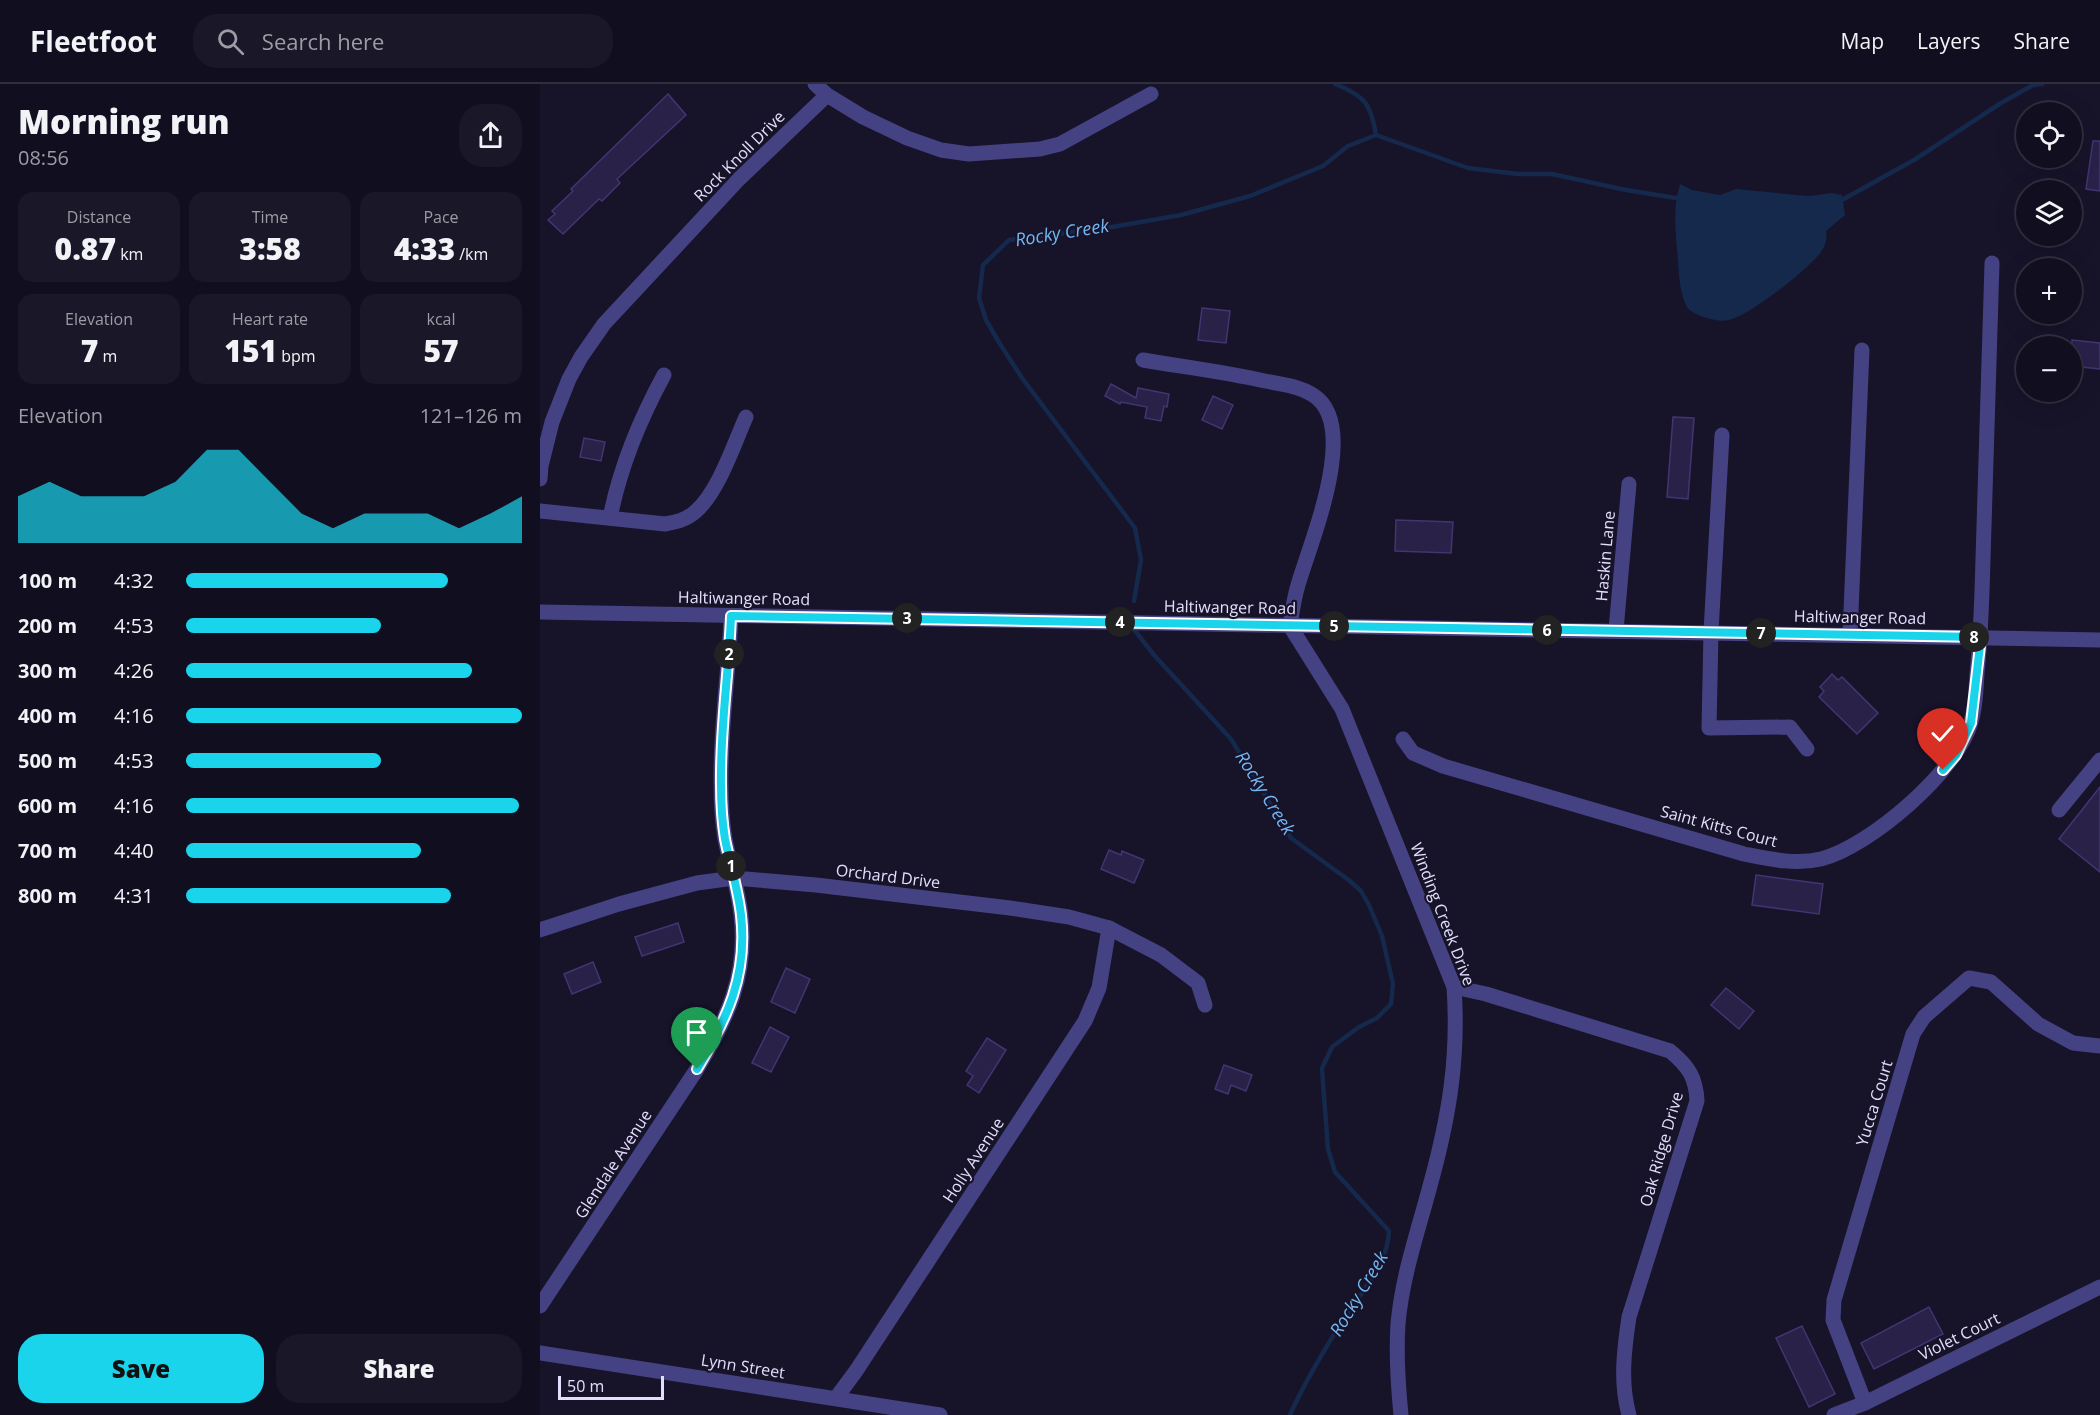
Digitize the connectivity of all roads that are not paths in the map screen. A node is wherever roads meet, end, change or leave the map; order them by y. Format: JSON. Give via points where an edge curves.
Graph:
{"nodes":[{"id":1,"x":815,"y":84,"type":"edge"},
{"id":2,"x":1151,"y":94,"type":"dead end"},
{"id":3,"x":827,"y":95,"type":"junction"},
{"id":4,"x":1992,"y":263,"type":"dead end"},
{"id":5,"x":1862,"y":350,"type":"dead end"},
{"id":6,"x":1143,"y":360,"type":"dead end"},
{"id":7,"x":664,"y":375,"type":"dead end"},
{"id":8,"x":746,"y":417,"type":"dead end"},
{"id":9,"x":1722,"y":435,"type":"dead end"},
{"id":10,"x":540,"y":478,"type":"edge"},
{"id":11,"x":1629,"y":484,"type":"dead end"},
{"id":12,"x":540,"y":511,"type":"edge"},
{"id":13,"x":610,"y":518,"type":"junction"},
{"id":14,"x":540,"y":612,"type":"edge"},
{"id":15,"x":731,"y":616,"type":"junction"},
{"id":16,"x":1290,"y":626,"type":"junction"},
{"id":17,"x":1616,"y":630,"type":"junction"},
{"id":18,"x":1711,"y":632,"type":"junction"},
{"id":19,"x":1850,"y":635,"type":"junction"},
{"id":20,"x":1981,"y":637,"type":"junction"},
{"id":21,"x":2100,"y":640,"type":"edge"},
{"id":22,"x":1403,"y":739,"type":"dead end"},
{"id":23,"x":1808,"y":748,"type":"dead end"},
{"id":24,"x":2100,"y":760,"type":"edge"},
{"id":25,"x":2059,"y":810,"type":"dead end"},
{"id":26,"x":734,"y":878,"type":"junction"},
{"id":27,"x":1108,"y":928,"type":"junction"},
{"id":28,"x":540,"y":930,"type":"edge"},
{"id":29,"x":1454,"y":987,"type":"junction"},
{"id":30,"x":1205,"y":1005,"type":"dead end"},
{"id":31,"x":2100,"y":1046,"type":"edge"},
{"id":32,"x":2100,"y":1287,"type":"edge"},
{"id":33,"x":540,"y":1306,"type":"edge"},
{"id":34,"x":540,"y":1353,"type":"edge"},
{"id":35,"x":836,"y":1398,"type":"junction"},
{"id":36,"x":1865,"y":1402,"type":"junction"},
{"id":37,"x":940,"y":1415,"type":"edge"},
{"id":38,"x":1401,"y":1415,"type":"edge"},
{"id":39,"x":1629,"y":1415,"type":"edge"},
{"id":40,"x":1834,"y":1415,"type":"edge"}],
"edges":[{"from":1,"to":3,"type":"street"},
{"from":2,"to":3,"type":"street","via":[[1060,144],[969,153],[941,150],[907,138]]},
{"from":3,"to":10,"type":"street","name":"Rock Knoll Drive","via":[[739,179],[604,324],[569,379],[552,422]]},
{"from":4,"to":20,"type":"street","name":"Saint Kitts Court"},
{"from":5,"to":19,"type":"street"},
{"from":6,"to":16,"type":"street","via":[[1237,374],[1300,389],[1321,400],[1331,417],[1331,465]]},
{"from":7,"to":13,"type":"street","via":[[626,457]]},
{"from":8,"to":13,"type":"street","via":[[717,483],[696,512],[684,520],[665,524]]},
{"from":9,"to":18,"type":"street"},
{"from":11,"to":17,"type":"street","name":"Haskin Lane"},
{"from":12,"to":13,"type":"street"},
{"from":14,"to":15,"type":"street","name":"Haltiwanger Road"},
{"from":15,"to":16,"type":"street","name":"Haltiwanger Road"},
{"from":15,"to":26,"type":"street","name":"Glendale Avenue","via":[[721,786],[725,837]]},
{"from":16,"to":17,"type":"street","name":"Haltiwanger Road"},
{"from":16,"to":29,"type":"street","name":"Winding Creek Drive","via":[[1342,709]]},
{"from":17,"to":18,"type":"street","name":"Haltiwanger Road"},
{"from":18,"to":19,"type":"street","name":"Haltiwanger Road"},
{"from":18,"to":23,"type":"street","via":[[1709,728],[1790,727]]},
{"from":19,"to":20,"type":"street","name":"Haltiwanger Road"},
{"from":20,"to":21,"type":"street","name":"Haltiwanger Road"},
{"from":20,"to":22,"type":"street","name":"Saint Kitts Court","via":[[1971,723],[1956,755],[1881,827],[1844,852],[1819,860],[1769,859],[1625,819],[1443,766],[1413,753]]},
{"from":24,"to":25,"type":"street"},
{"from":26,"to":27,"type":"street","name":"Orchard Drive","via":[[1010,908],[1070,917]]},
{"from":26,"to":28,"type":"street","name":"Orchard Drive","via":[[697,883]]},
{"from":26,"to":33,"type":"street","name":"Glendale Avenue","via":[[742,940],[738,977],[720,1031]]},
{"from":27,"to":30,"type":"street","name":"Orchard Drive","via":[[1161,955],[1198,982]]},
{"from":27,"to":35,"type":"street","name":"Holly Avenue","via":[[1099,988],[1085,1021]]},
{"from":29,"to":38,"type":"street","name":"Winding Creek Drive","via":[[1457,1027],[1448,1113],[1398,1323]]},
{"from":29,"to":39,"type":"street","name":"Oak Ridge Drive","via":[[1670,1051],[1684,1062],[1696,1085],[1697,1101],[1629,1317],[1623,1353],[1624,1399]]},
{"from":31,"to":36,"type":"street","name":"Yucca Court","via":[[2073,1043],[2038,1024],[1991,982],[1969,978],[1924,1017],[1913,1034],[1834,1300],[1833,1320]]},
{"from":32,"to":36,"type":"street","name":"Violet Court"},
{"from":34,"to":35,"type":"street","name":"Lynn Street"},
{"from":35,"to":37,"type":"street","name":"Lynn Street"},
{"from":36,"to":40,"type":"street","name":"Violet Court"}]}
